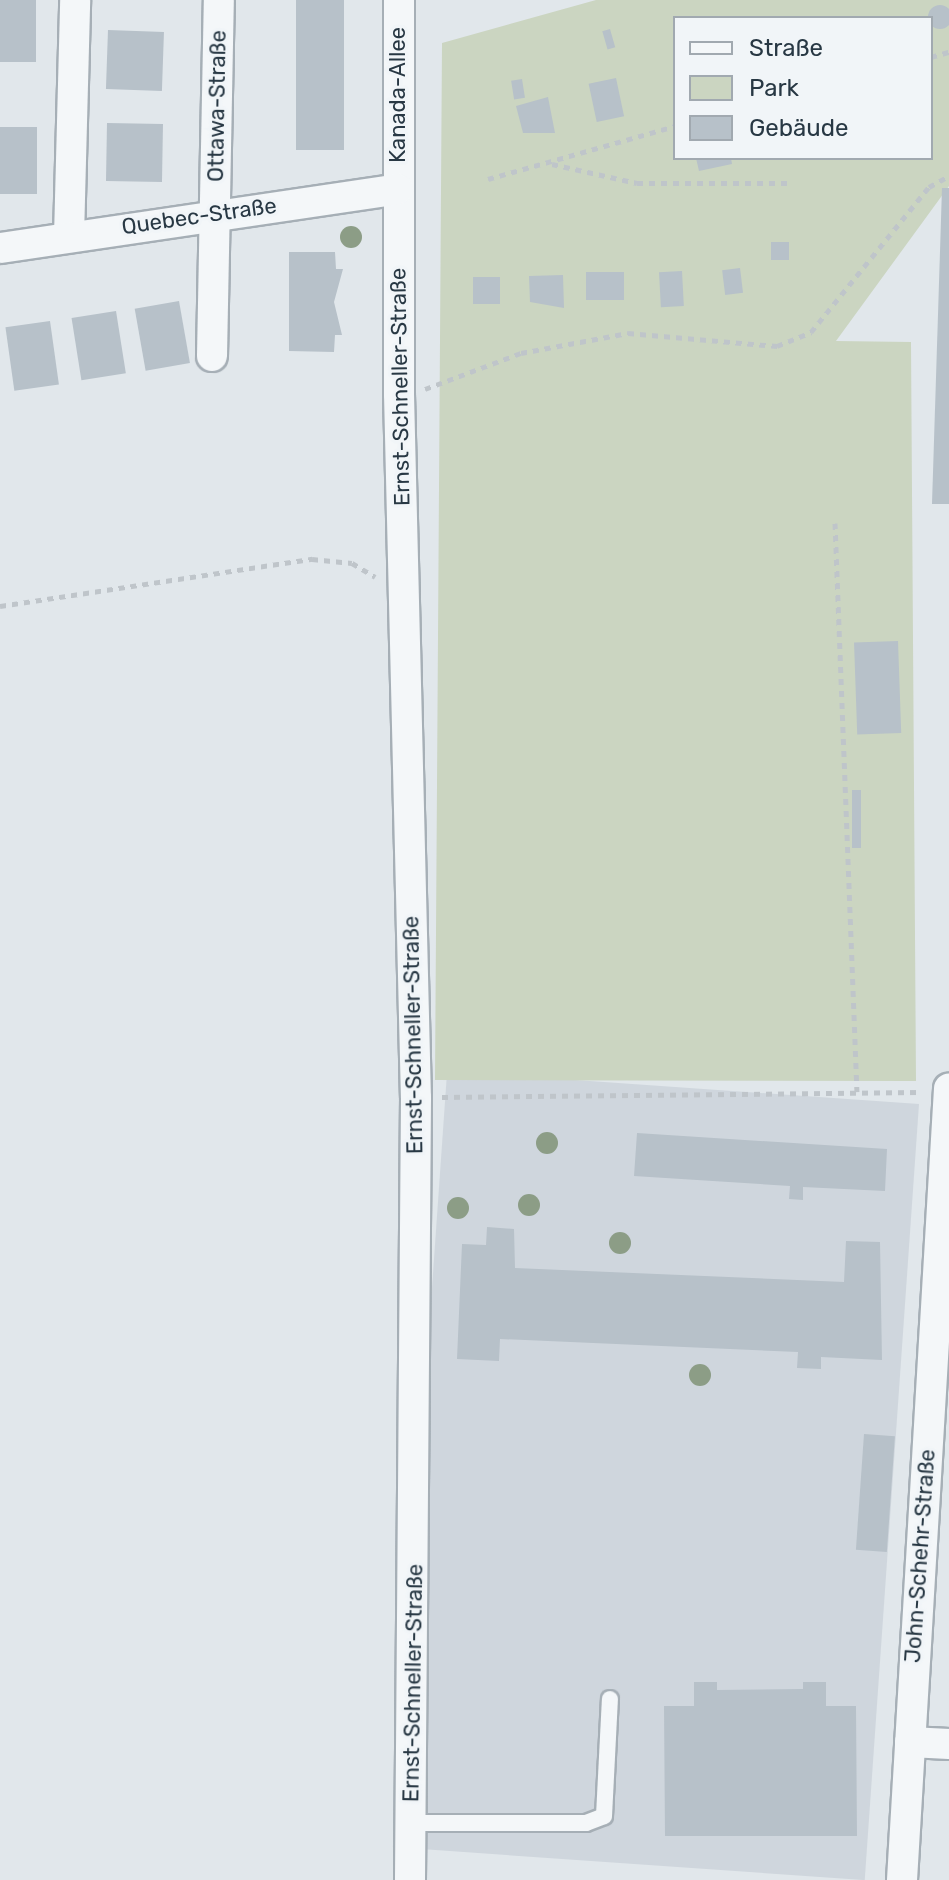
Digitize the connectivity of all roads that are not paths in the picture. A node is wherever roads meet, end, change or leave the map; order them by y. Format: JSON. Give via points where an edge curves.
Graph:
{"nodes":[{"id":1,"x":75,"y":0,"type":"edge"},
{"id":2,"x":219,"y":0,"type":"edge"},
{"id":3,"x":399,"y":0,"type":"edge"},
{"id":4,"x":398,"y":189,"type":"junction"},
{"id":5,"x":215,"y":212,"type":"junction"},
{"id":6,"x":69,"y":237,"type":"junction"},
{"id":7,"x":0,"y":248,"type":"edge"},
{"id":8,"x":212,"y":356,"type":"dead end"},
{"id":9,"x":943,"y":1090,"type":"edge"},
{"id":10,"x":943,"y":1325,"type":"edge"},
{"id":11,"x":610,"y":1699,"type":"dead end"},
{"id":12,"x":910,"y":1742,"type":"junction"},
{"id":13,"x":949,"y":1744,"type":"edge"},
{"id":14,"x":411,"y":1823,"type":"junction"},
{"id":15,"x":410,"y":1880,"type":"edge"},
{"id":16,"x":902,"y":1880,"type":"edge"}],
"edges":[{"from":1,"to":6,"type":"street"},
{"from":2,"to":5,"type":"street","name":"Ottawa-Straße"},
{"from":3,"to":4,"type":"street","name":"Kanada-Allee"},
{"from":4,"to":5,"type":"street","name":"Quebec-Straße"},
{"from":4,"to":14,"type":"street","name":"Ernst-Schneller-Straße","via":[[416,1098]]},
{"from":5,"to":6,"type":"street","name":"Quebec-Straße"},
{"from":5,"to":8,"type":"street","name":"Ottawa-Straße"},
{"from":6,"to":7,"type":"street","name":"Quebec-Straße"},
{"from":9,"to":10,"type":"street","name":"John-Schehr-Straße"},
{"from":10,"to":12,"type":"street","name":"John-Schehr-Straße"},
{"from":11,"to":14,"type":"lane","via":[[604,1816],[586,1823]]},
{"from":12,"to":13,"type":"street"},
{"from":12,"to":16,"type":"street","name":"John-Schehr-Straße"},
{"from":14,"to":15,"type":"street","name":"Ernst-Schneller-Straße"}]}
